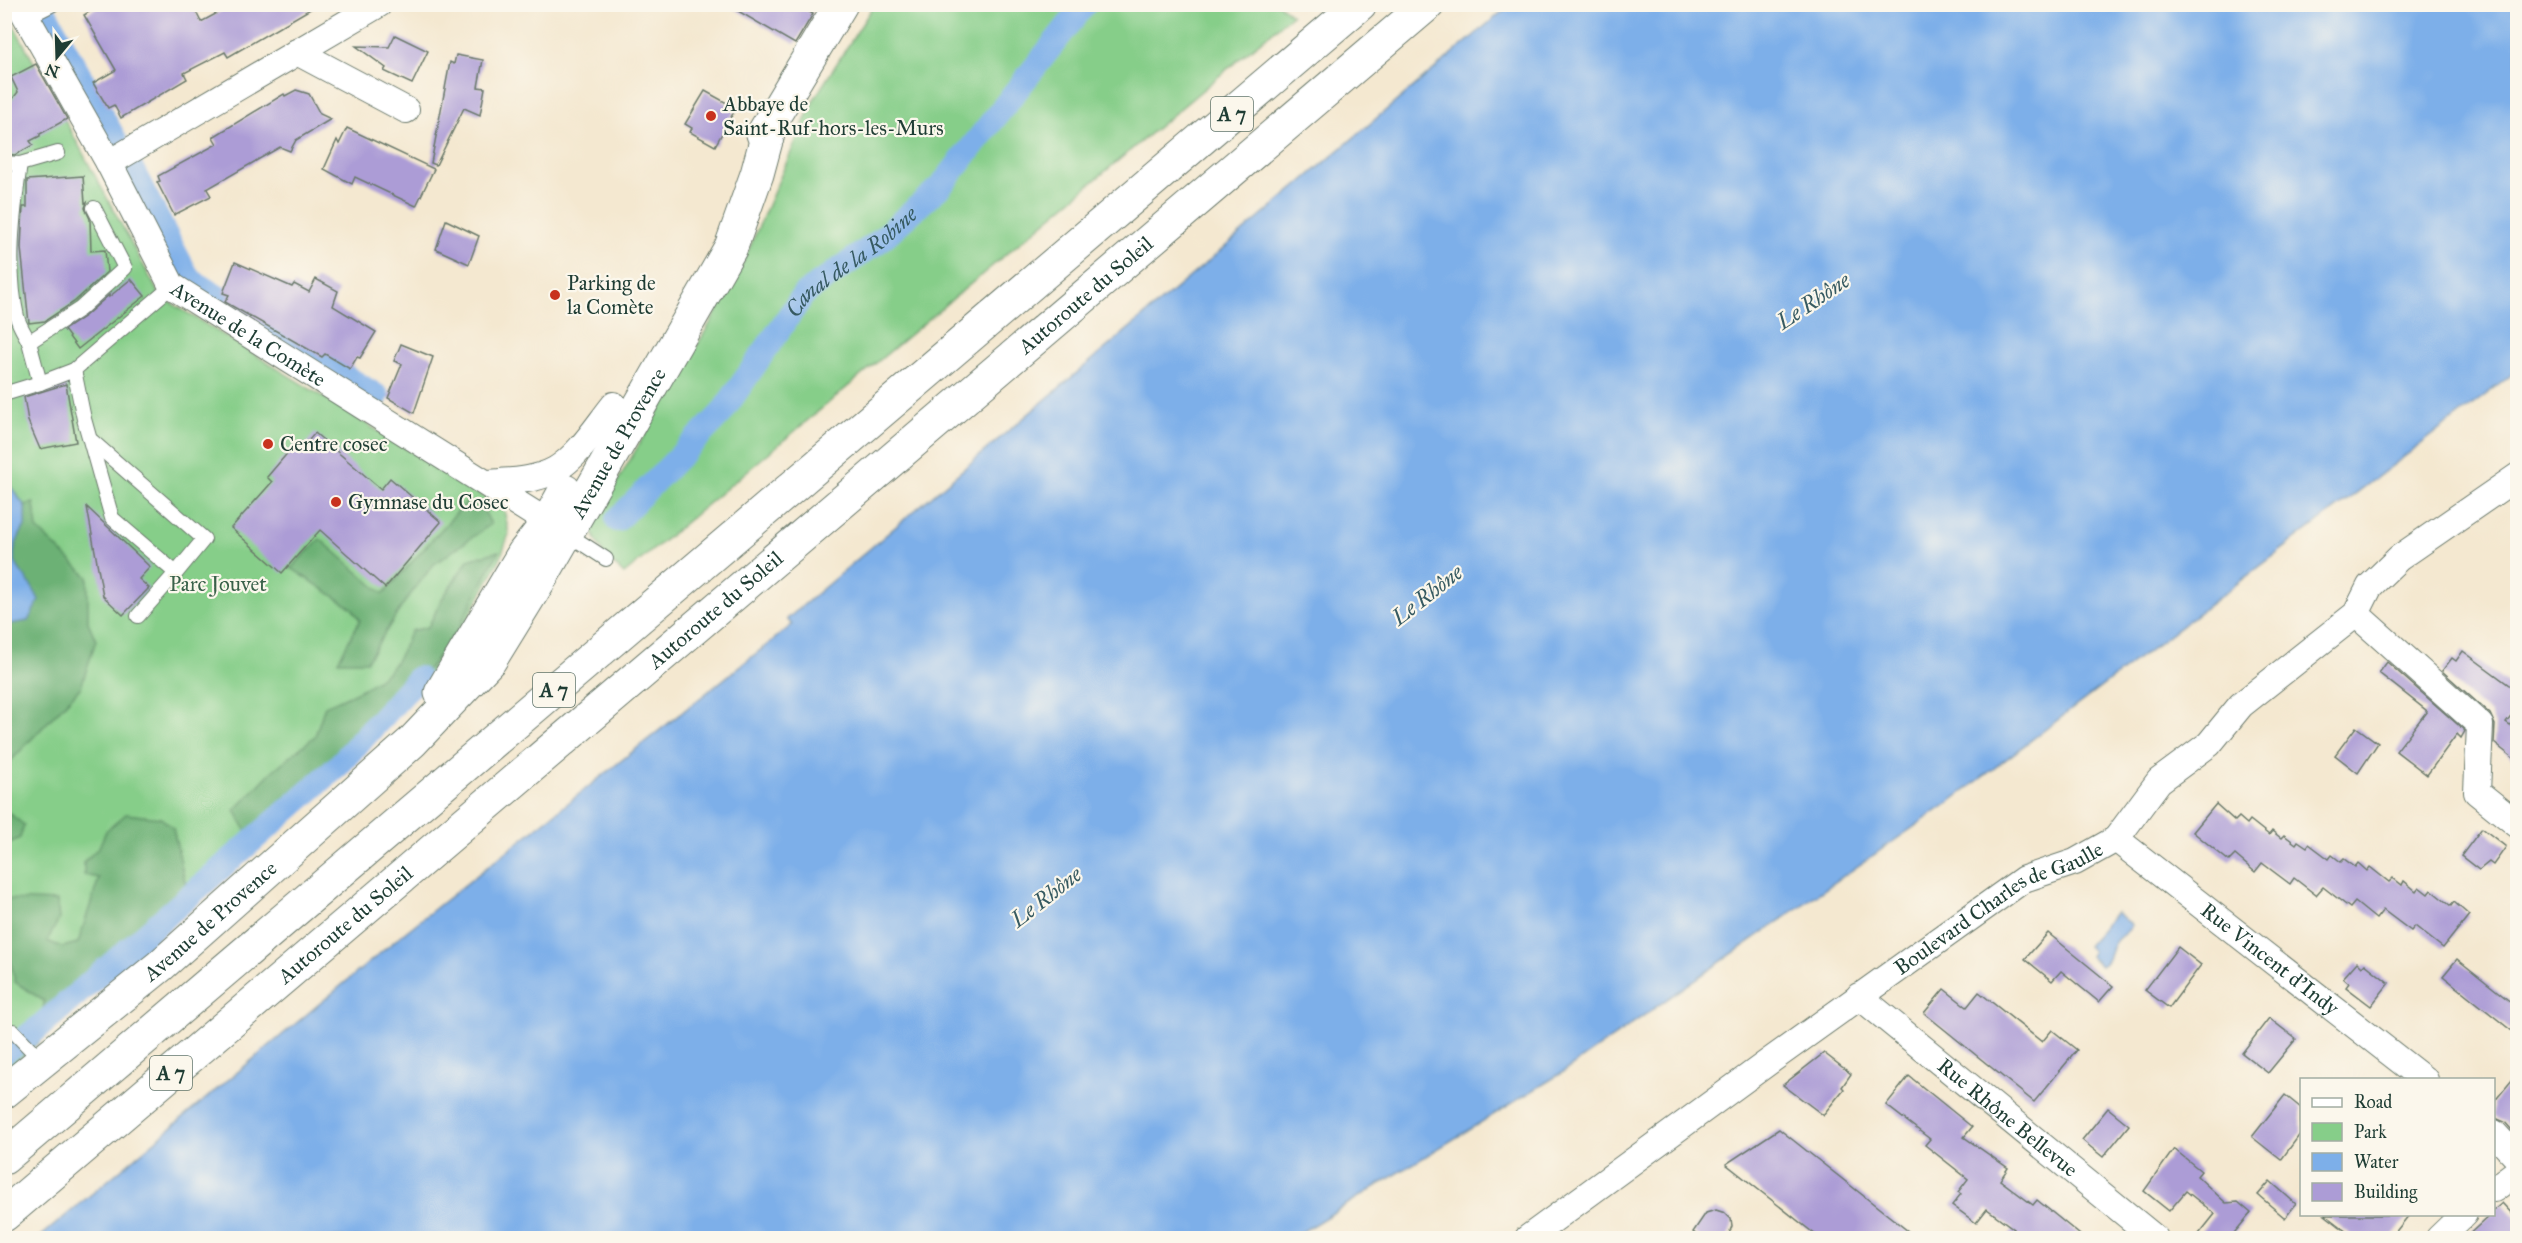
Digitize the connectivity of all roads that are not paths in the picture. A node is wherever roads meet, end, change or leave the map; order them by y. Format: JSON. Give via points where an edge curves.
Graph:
{"nodes":[{"id":1,"x":53,"y":4,"type":"edge"},
{"id":2,"x":379,"y":4,"type":"edge"},
{"id":3,"x":841,"y":4,"type":"edge"},
{"id":4,"x":1360,"y":4,"type":"edge"},
{"id":5,"x":1428,"y":4,"type":"edge"},
{"id":6,"x":22,"y":11,"type":"edge"},
{"id":7,"x":297,"y":52,"type":"junction"},
{"id":8,"x":405,"y":110,"type":"dead end"},
{"id":9,"x":773,"y":115,"type":"junction"},
{"id":10,"x":58,"y":153,"type":"dead end"},
{"id":11,"x":109,"y":163,"type":"junction"},
{"id":12,"x":4,"y":164,"type":"edge"},
{"id":13,"x":20,"y":164,"type":"junction"},
{"id":14,"x":94,"y":208,"type":"dead end"},
{"id":15,"x":172,"y":286,"type":"junction"},
{"id":16,"x":29,"y":342,"type":"junction"},
{"id":17,"x":74,"y":370,"type":"junction"},
{"id":18,"x":40,"y":383,"type":"junction"},
{"id":19,"x":4,"y":394,"type":"edge"},
{"id":20,"x":614,"y":405,"type":"junction"},
{"id":21,"x":92,"y":441,"type":"junction"},
{"id":22,"x":2517,"y":476,"type":"edge"},
{"id":23,"x":487,"y":483,"type":"junction"},
{"id":24,"x":557,"y":528,"type":"junction"},
{"id":25,"x":606,"y":559,"type":"dead end"},
{"id":26,"x":176,"y":573,"type":"junction"},
{"id":27,"x":2356,"y":614,"type":"junction"},
{"id":28,"x":138,"y":616,"type":"dead end"},
{"id":29,"x":2517,"y":825,"type":"edge"},
{"id":30,"x":2116,"y":839,"type":"junction"},
{"id":31,"x":1859,"y":996,"type":"junction"},
{"id":32,"x":13,"y":1031,"type":"dead end"},
{"id":33,"x":42,"y":1061,"type":"junction"},
{"id":34,"x":2422,"y":1078,"type":"edge"},
{"id":35,"x":4,"y":1092,"type":"edge"},
{"id":36,"x":2495,"y":1135,"type":"edge"},
{"id":37,"x":4,"y":1158,"type":"edge"},
{"id":38,"x":2517,"y":1159,"type":"edge"},
{"id":39,"x":2517,"y":1171,"type":"edge"},
{"id":40,"x":2495,"y":1188,"type":"edge"},
{"id":41,"x":4,"y":1215,"type":"edge"},
{"id":42,"x":2463,"y":1216,"type":"edge"},
{"id":43,"x":1528,"y":1239,"type":"edge"},
{"id":44,"x":2155,"y":1239,"type":"edge"},
{"id":45,"x":2439,"y":1239,"type":"edge"}],
"edges":[{"from":1,"to":6,"type":"lane"},
{"from":2,"to":7,"type":"street"},
{"from":3,"to":9,"type":"main road","name":"Avenue de Provence"},
{"from":4,"to":37,"type":"main road","name":"Autoroute du Soleil","number":"A 7"},
{"from":5,"to":41,"type":"main road","name":"Autoroute du Soleil","number":"A 7"},
{"from":6,"to":11,"type":"street","name":"Avenue de la Comète"},
{"from":7,"to":8,"type":"street"},
{"from":7,"to":11,"type":"street"},
{"from":9,"to":20,"type":"main road","name":"Avenue de Provence","via":[[693,268]]},
{"from":9,"to":24,"type":"main road","name":"Avenue de Provence","via":[[757,174],[730,247]]},
{"from":10,"to":13,"type":"lane"},
{"from":11,"to":15,"type":"street","name":"Avenue de la Comète"},
{"from":12,"to":13,"type":"lane"},
{"from":13,"to":16,"type":"lane","via":[[12,281],[17,319]]},
{"from":14,"to":16,"type":"lane","via":[[125,268],[80,309]]},
{"from":15,"to":17,"type":"lane"},
{"from":15,"to":23,"type":"street","name":"Avenue de la Comète"},
{"from":16,"to":18,"type":"lane"},
{"from":17,"to":18,"type":"lane"},
{"from":17,"to":21,"type":"lane"},
{"from":18,"to":19,"type":"lane"},
{"from":20,"to":23,"type":"street","name":"Avenue de Provence","via":[[556,469],[539,476]]},
{"from":20,"to":24,"type":"main road","name":"Avenue de Provence"},
{"from":21,"to":26,"type":"lane","via":[[112,518]]},
{"from":21,"to":26,"type":"lane","via":[[204,538]]},
{"from":22,"to":27,"type":"street","name":"Boulevard Charles de Gaulle","via":[[2399,558],[2370,586]]},
{"from":23,"to":24,"type":"street","name":"Avenue de la Comète"},
{"from":24,"to":25,"type":"lane"},
{"from":24,"to":33,"type":"main road","name":"Avenue de Provence","via":[[490,660],[412,742],[160,966]]},
{"from":26,"to":28,"type":"lane"},
{"from":27,"to":29,"type":"street","via":[[2480,725],[2477,792]]},
{"from":27,"to":30,"type":"street","name":"Boulevard Charles de Gaulle","via":[[2241,705],[2209,744],[2158,782]]},
{"from":30,"to":31,"type":"street","name":"Boulevard Charles de Gaulle","via":[[2075,862],[2024,879]]},
{"from":30,"to":34,"type":"street","name":"Rue Vincent d'Indy"},
{"from":31,"to":43,"type":"street","name":"Boulevard Charles de Gaulle"},
{"from":31,"to":44,"type":"street","name":"Rue Rhône Bellevue"},
{"from":32,"to":33,"type":"lane"},
{"from":33,"to":35,"type":"main road","name":"Avenue de Provence"},
{"from":36,"to":38,"type":"street"},
{"from":39,"to":40,"type":"street"},
{"from":42,"to":45,"type":"street"}]}
